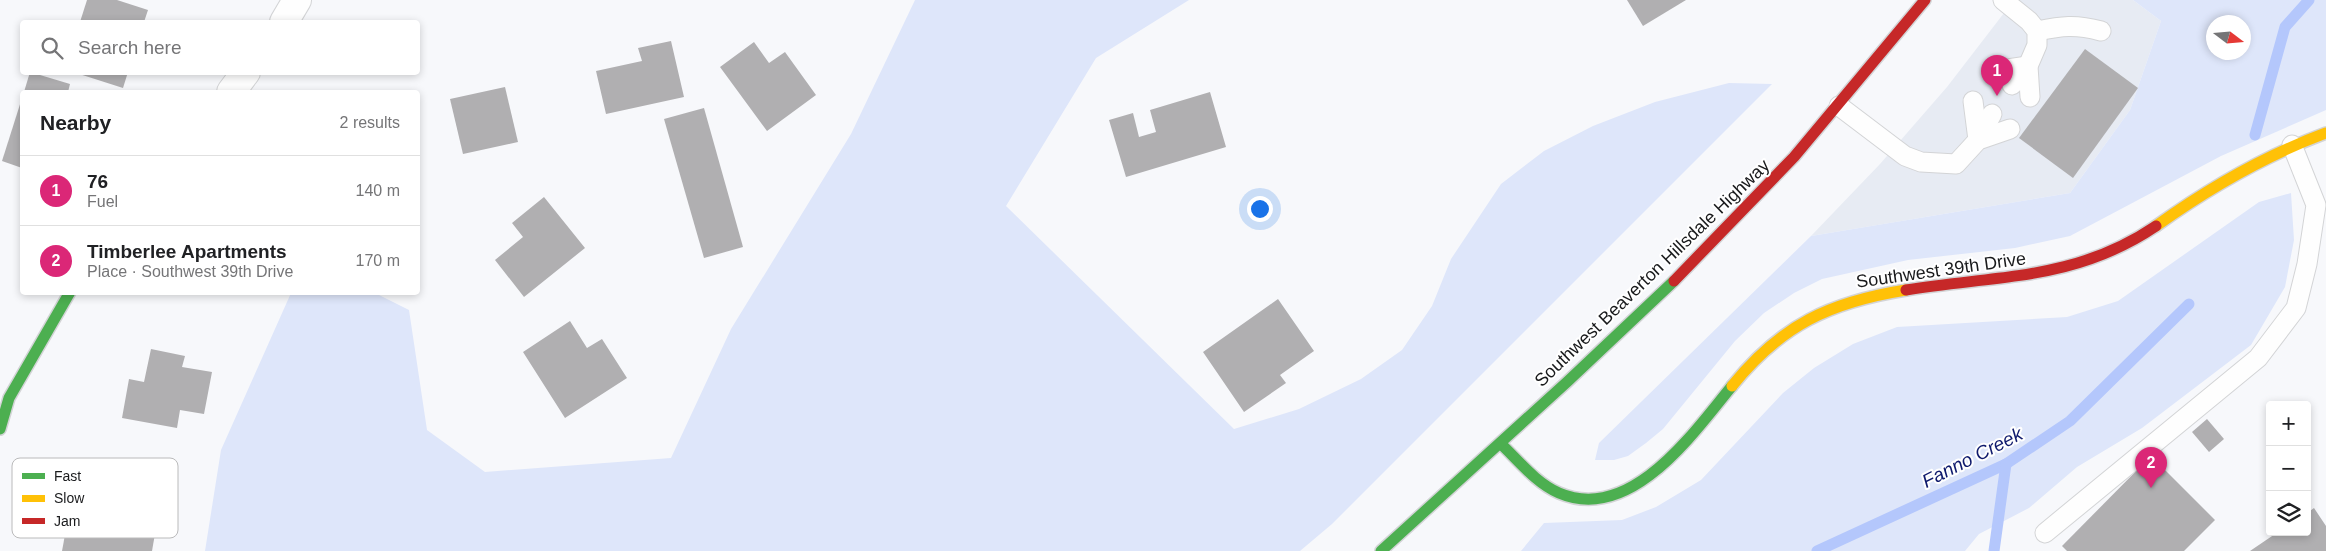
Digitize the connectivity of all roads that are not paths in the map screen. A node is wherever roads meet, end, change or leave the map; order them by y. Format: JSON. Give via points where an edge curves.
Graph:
{"nodes":[{"id":1,"x":297,"y":0,"type":"edge"},
{"id":2,"x":1925,"y":0,"type":"edge"},
{"id":3,"x":2003,"y":0,"type":"edge"},
{"id":4,"x":285,"y":20,"type":"edge"},
{"id":5,"x":2036,"y":31,"type":"junction"},
{"id":6,"x":2101,"y":31,"type":"dead end"},
{"id":7,"x":2028,"y":66,"type":"junction"},
{"id":8,"x":1994,"y":71,"type":"dead end"},
{"id":9,"x":244,"y":75,"type":"edge"},
{"id":10,"x":2012,"y":85,"type":"dead end"},
{"id":11,"x":232,"y":90,"type":"edge"},
{"id":12,"x":2030,"y":97,"type":"dead end"},
{"id":13,"x":1973,"y":101,"type":"dead end"},
{"id":14,"x":1838,"y":106,"type":"junction"},
{"id":15,"x":1992,"y":114,"type":"dead end"},
{"id":16,"x":2010,"y":129,"type":"dead end"},
{"id":17,"x":2326,"y":134,"type":"edge"},
{"id":18,"x":1978,"y":140,"type":"junction"},
{"id":19,"x":2292,"y":145,"type":"junction"},
{"id":20,"x":68,"y":295,"type":"edge"},
{"id":21,"x":0,"y":429,"type":"edge"},
{"id":22,"x":1501,"y":444,"type":"junction"},
{"id":23,"x":2045,"y":533,"type":"dead end"},
{"id":24,"x":1381,"y":551,"type":"edge"}],
"edges":[{"from":1,"to":4,"type":"street"},
{"from":2,"to":14,"type":"street","name":"Southwest Beaverton Hillsdale Highway"},
{"from":3,"to":5,"type":"lane"},
{"from":5,"to":6,"type":"lane","via":[[2067,25]]},
{"from":5,"to":7,"type":"lane","via":[[2037,45]]},
{"from":7,"to":8,"type":"lane"},
{"from":7,"to":10,"type":"lane"},
{"from":7,"to":12,"type":"lane"},
{"from":9,"to":11,"type":"street"},
{"from":13,"to":18,"type":"lane"},
{"from":14,"to":18,"type":"lane","via":[[1905,156],[1922,162],[1956,164]]},
{"from":14,"to":22,"type":"street","name":"Southwest Beaverton Hillsdale Highway","via":[[1747,208]]},
{"from":15,"to":18,"type":"lane"},
{"from":16,"to":18,"type":"lane"},
{"from":17,"to":19,"type":"street","name":"Southwest 39th Drive"},
{"from":19,"to":22,"type":"street","name":"Southwest 39th Drive","via":[[2204,192],[2126,245],[2069,266],[2037,274],[1866,297],[1817,314],[1778,338],[1758,356],[1686,442],[1646,478],[1623,492],[1583,499],[1555,493]]},
{"from":19,"to":23,"type":"lane","via":[[2316,205],[2296,308],[2258,358]]},
{"from":20,"to":21,"type":"street","via":[[9,398]]},
{"from":22,"to":24,"type":"street","name":"Southwest Beaverton Hillsdale Highway"}]}
